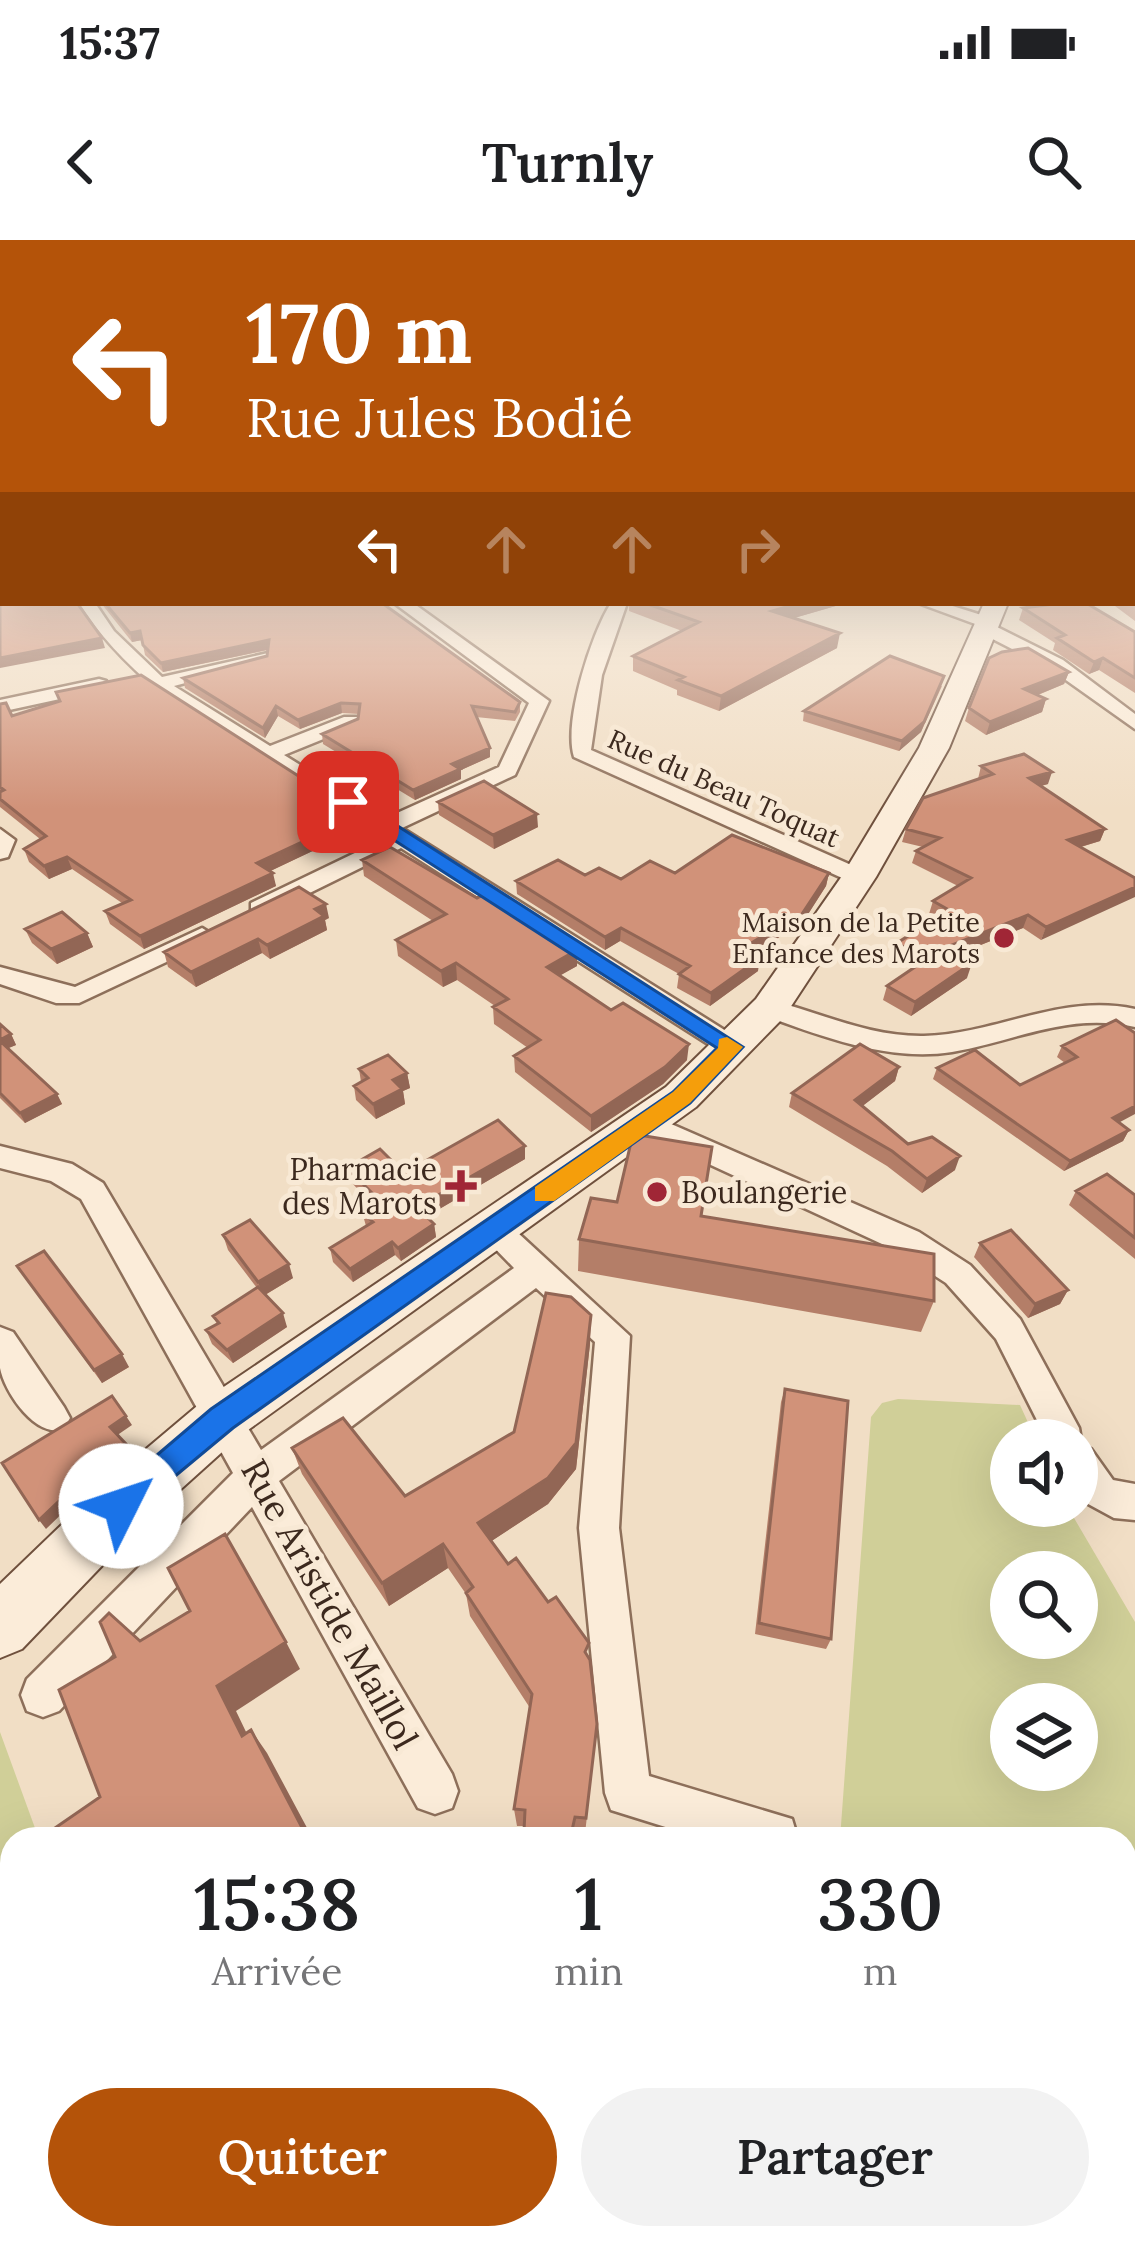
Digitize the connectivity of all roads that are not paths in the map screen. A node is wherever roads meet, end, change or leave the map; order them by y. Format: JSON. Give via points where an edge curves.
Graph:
{"nodes":[{"id":1,"x":98,"y":621,"type":"edge"},
{"id":2,"x":427,"y":621,"type":"edge"},
{"id":3,"x":613,"y":621,"type":"edge"},
{"id":4,"x":989,"y":621,"type":"edge"},
{"id":5,"x":994,"y":621,"type":"edge"},
{"id":6,"x":262,"y":657,"type":"edge"},
{"id":7,"x":153,"y":679,"type":"junction"},
{"id":8,"x":0,"y":706,"type":"edge"},
{"id":9,"x":351,"y":722,"type":"edge"},
{"id":10,"x":1135,"y":723,"type":"edge"},
{"id":11,"x":268,"y":754,"type":"junction"},
{"id":12,"x":396,"y":832,"type":"junction"},
{"id":13,"x":0,"y":836,"type":"edge"},
{"id":14,"x":0,"y":852,"type":"edge"},
{"id":15,"x":859,"y":877,"type":"junction"},
{"id":16,"x":0,"y":975,"type":"edge"},
{"id":17,"x":770,"y":1008,"type":"junction"},
{"id":18,"x":1135,"y":1018,"type":"edge"},
{"id":19,"x":732,"y":1047,"type":"junction"},
{"id":20,"x":646,"y":1123,"type":"junction"},
{"id":21,"x":0,"y":1157,"type":"edge"},
{"id":22,"x":494,"y":1230,"type":"junction"},
{"id":23,"x":539,"y":1268,"type":"junction"},
{"id":24,"x":0,"y":1342,"type":"edge"},
{"id":25,"x":51,"y":1418,"type":"dead end"},
{"id":26,"x":222,"y":1418,"type":"junction"},
{"id":27,"x":1055,"y":1419,"type":"edge"},
{"id":28,"x":258,"y":1474,"type":"junction"},
{"id":29,"x":1098,"y":1493,"type":"edge"},
{"id":30,"x":1135,"y":1502,"type":"edge"},
{"id":31,"x":0,"y":1628,"type":"edge"},
{"id":32,"x":43,"y":1694,"type":"dead end"},
{"id":33,"x":435,"y":1791,"type":"dead end"},
{"id":34,"x":747,"y":1827,"type":"edge"}],
"edges":[{"from":1,"to":7,"type":"street"},
{"from":2,"to":12,"type":"street","via":[[539,701],[508,771]]},
{"from":3,"to":15,"type":"street","name":"Rue du Beau Toquat","via":[[580,753]]},
{"from":4,"to":15,"type":"main road","via":[[934,748]]},
{"from":5,"to":10,"type":"street"},
{"from":6,"to":7,"type":"street"},
{"from":7,"to":8,"type":"street"},
{"from":7,"to":11,"type":"street"},
{"from":9,"to":11,"type":"street"},
{"from":11,"to":12,"type":"street"},
{"from":12,"to":16,"type":"street","via":[[79,995]]},
{"from":12,"to":19,"type":"street"},
{"from":13,"to":14,"type":"street"},
{"from":15,"to":17,"type":"main road"},
{"from":17,"to":18,"type":"street","via":[[926,1045],[1066,1012]]},
{"from":17,"to":19,"type":"main road"},
{"from":19,"to":20,"type":"main road"},
{"from":20,"to":22,"type":"main road"},
{"from":20,"to":27,"type":"street","via":[[907,1241],[958,1274],[1008,1329]]},
{"from":21,"to":26,"type":"street","name":"Rue Aristide Maillol","via":[[61,1172],[92,1191]]},
{"from":22,"to":23,"type":"street"},
{"from":22,"to":26,"type":"main road"},
{"from":23,"to":28,"type":"street"},
{"from":23,"to":34,"type":"street","via":[[612,1336],[617,1372],[597,1486],[628,1793]]},
{"from":24,"to":25,"type":"street"},
{"from":26,"to":28,"type":"street","name":"Rue Aristide Maillol"},
{"from":26,"to":31,"type":"main road"},
{"from":28,"to":32,"type":"street"},
{"from":28,"to":33,"type":"street","name":"Rue Aristide Maillol"},
{"from":29,"to":30,"type":"street"}]}
